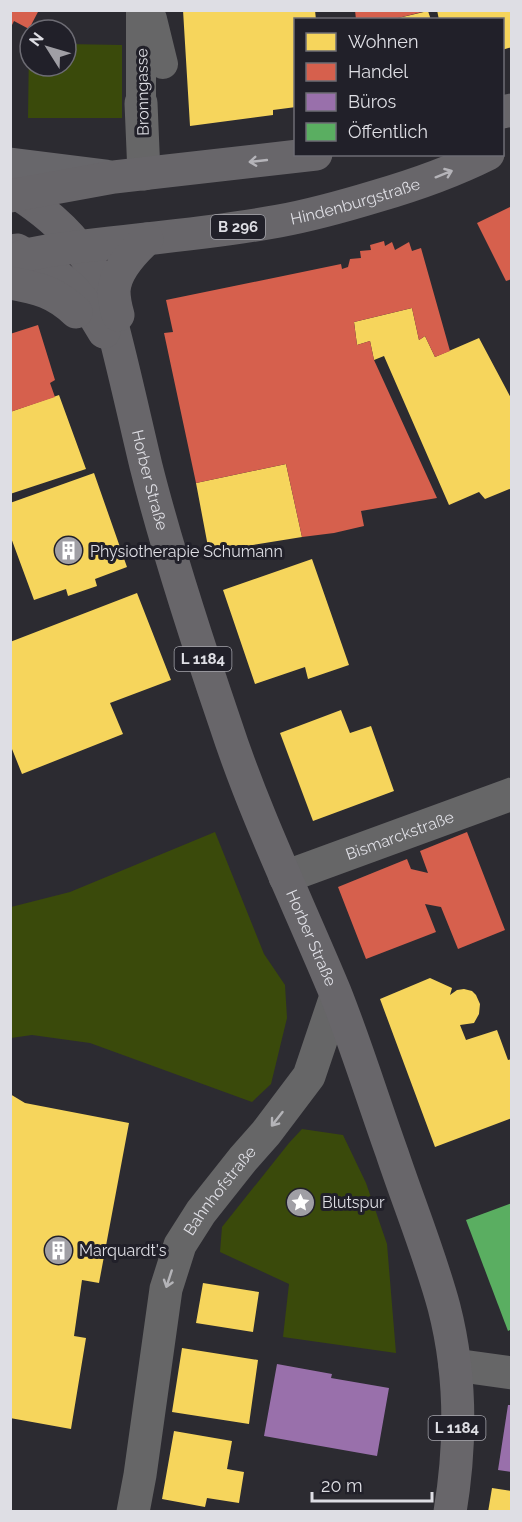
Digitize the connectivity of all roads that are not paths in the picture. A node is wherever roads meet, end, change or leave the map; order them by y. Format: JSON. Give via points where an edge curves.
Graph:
{"nodes":[{"id":1,"x":141,"y":10,"type":"edge"},
{"id":2,"x":150,"y":10,"type":"edge"},
{"id":3,"x":163,"y":64,"type":"dead end"},
{"id":4,"x":141,"y":103,"type":"joint"},
{"id":5,"x":298,"y":156,"type":"edge"},
{"id":6,"x":484,"y":156,"type":"edge"},
{"id":7,"x":129,"y":175,"type":"junction"},
{"id":8,"x":12,"y":185,"type":"edge"},
{"id":9,"x":147,"y":239,"type":"junction"},
{"id":10,"x":79,"y":246,"type":"junction"},
{"id":11,"x":34,"y":251,"type":"edge"},
{"id":12,"x":10,"y":283,"type":"edge"},
{"id":13,"x":125,"y":371,"type":"junction"},
{"id":14,"x":512,"y":794,"type":"edge"},
{"id":15,"x":285,"y":877,"type":"junction"},
{"id":16,"x":336,"y":996,"type":"junction"},
{"id":17,"x":455,"y":1365,"type":"junction"},
{"id":18,"x":512,"y":1373,"type":"edge"},
{"id":19,"x":133,"y":1512,"type":"edge"},
{"id":20,"x":450,"y":1512,"type":"edge"}],
"edges":[{"from":1,"to":4,"type":"street","name":"Bronngasse"},
{"from":2,"to":3,"type":"street","name":"Bronngasse"},
{"from":4,"to":7,"type":"street","name":"Bronngasse"},
{"from":5,"to":7,"type":"main road","one_way":true},
{"from":9,"to":6,"type":"main road","name":"Hindenburgstraße","number":"B 296","one_way":true,"via":[[328,211],[420,183]]},
{"from":7,"to":8,"type":"main road"},
{"from":7,"to":11,"type":"main road","via":[[76,202]]},
{"from":8,"to":11,"type":"main road","via":[[41,209]]},
{"from":9,"to":10,"type":"main road","number":"B 296"},
{"from":9,"to":13,"type":"main road","via":[[121,269],[114,290]]},
{"from":10,"to":11,"type":"main road"},
{"from":10,"to":13,"type":"main road","number":"L 1184","via":[[102,289]]},
{"from":11,"to":13,"type":"main road","via":[[88,306]]},
{"from":12,"to":13,"type":"main road","via":[[49,292],[65,301]]},
{"from":13,"to":15,"type":"main road","name":"Horber Straße","number":"L 1184","via":[[182,595],[239,767]]},
{"from":14,"to":15,"type":"street","name":"Bismarckstraße"},
{"from":15,"to":16,"type":"main road","name":"Horber Straße","number":"L 1184"},
{"from":16,"to":17,"type":"main road","name":"Horber Straße","number":"L 1184","via":[[424,1246],[444,1310]]},
{"from":16,"to":19,"type":"street","name":"Bahnhofstraße","one_way":true,"via":[[309,1076],[201,1212],[180,1245],[166,1288]]},
{"from":17,"to":18,"type":"street"},
{"from":17,"to":20,"type":"main road","name":"Horber Straße","number":"L 1184","via":[[458,1434]]}]}
